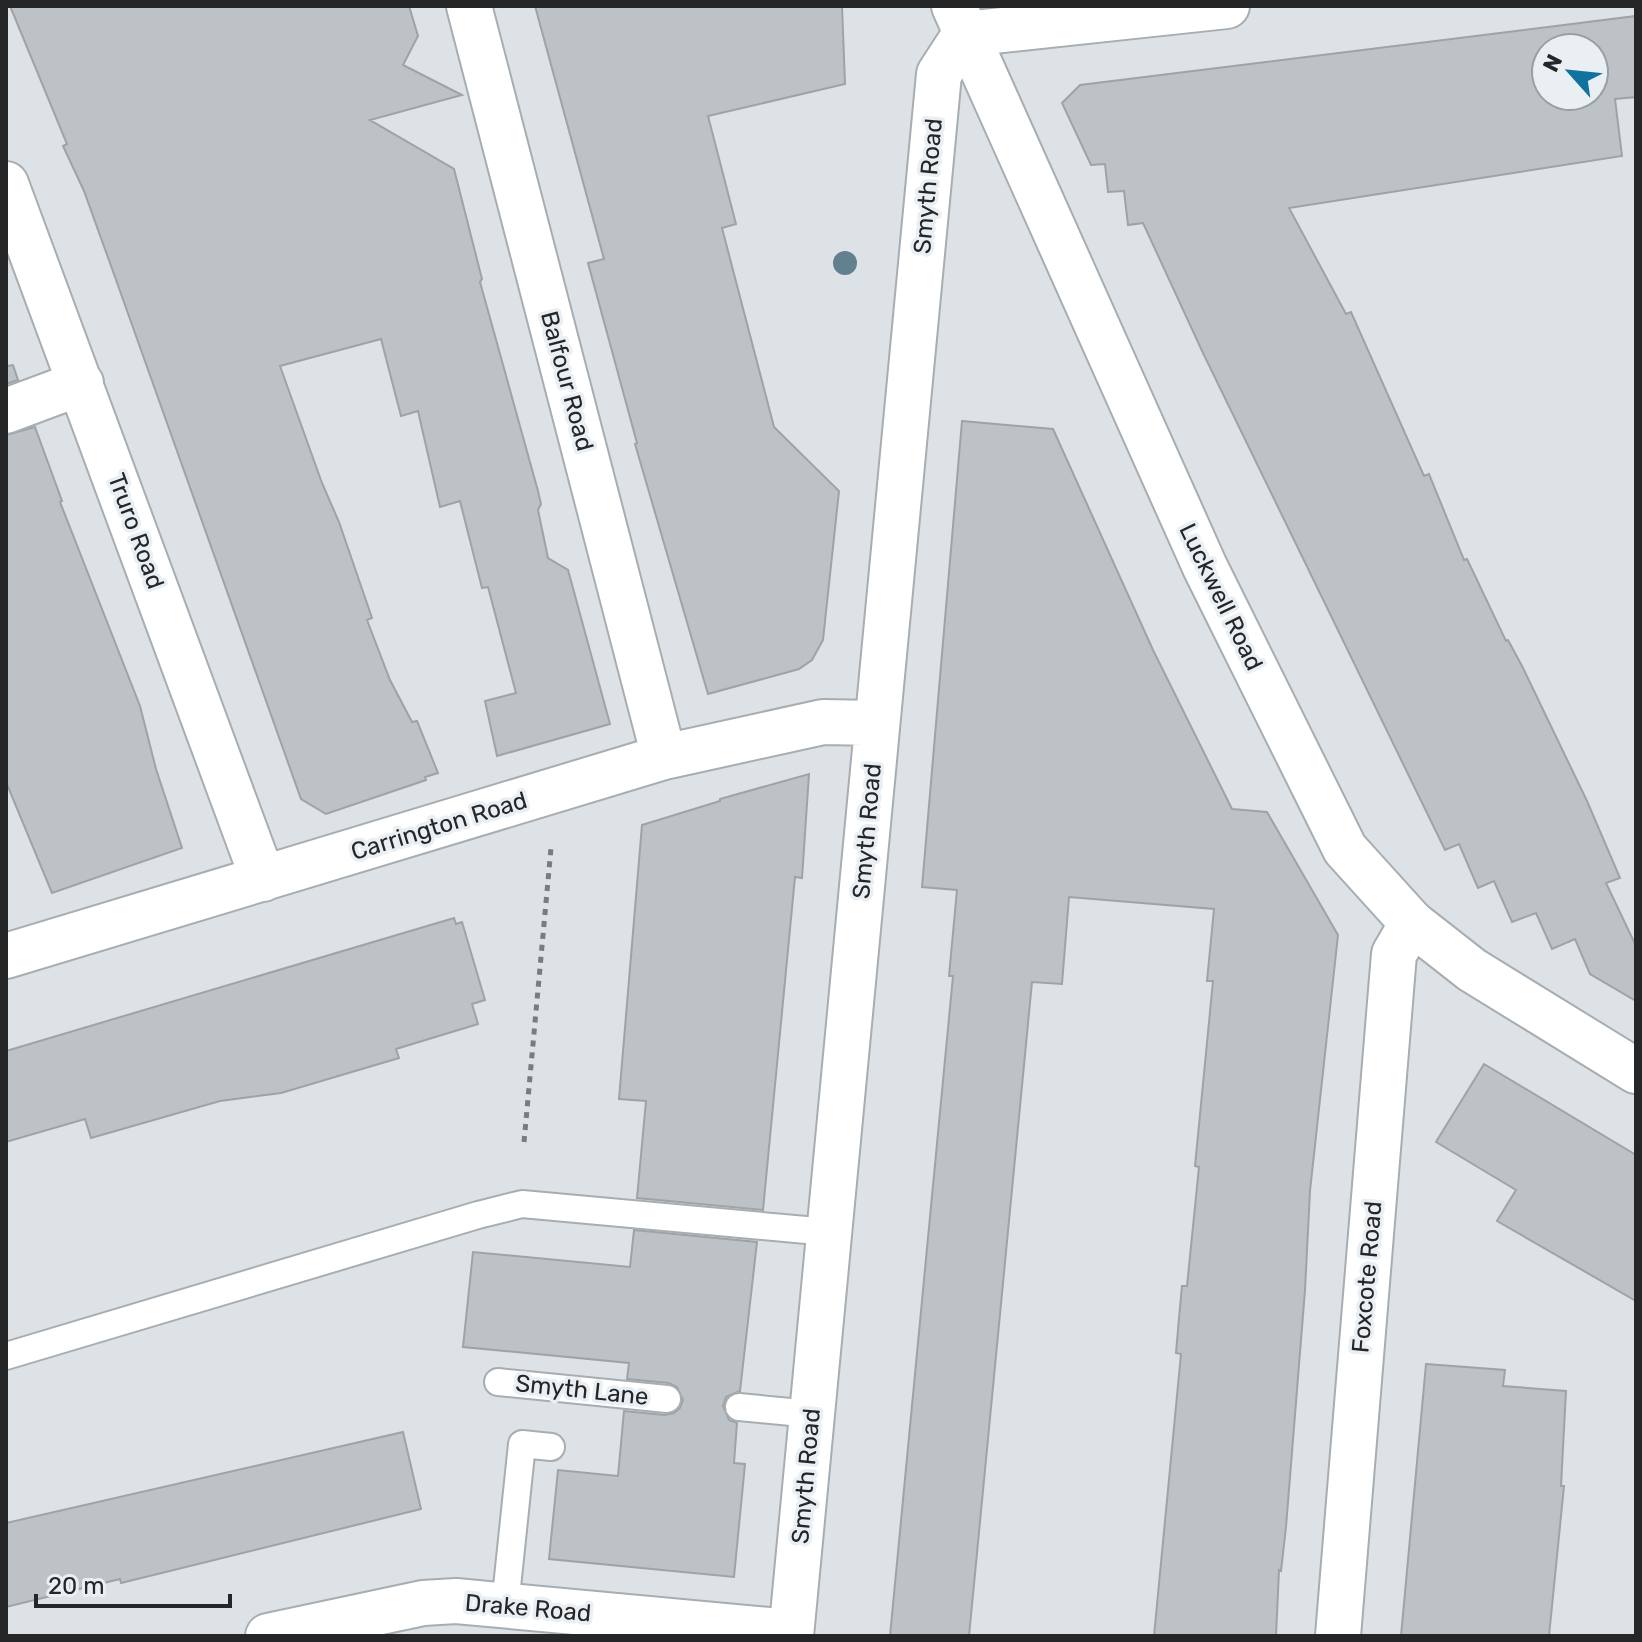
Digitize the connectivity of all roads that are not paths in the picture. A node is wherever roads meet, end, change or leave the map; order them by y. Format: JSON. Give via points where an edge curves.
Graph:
{"nodes":[{"id":1,"x":469,"y":6,"type":"edge"},
{"id":2,"x":1227,"y":6,"type":"edge"},
{"id":3,"x":960,"y":20,"type":"edge"},
{"id":4,"x":6,"y":184,"type":"edge"},
{"id":5,"x":81,"y":383,"type":"junction"},
{"id":6,"x":6,"y":411,"type":"edge"},
{"id":7,"x":877,"y":723,"type":"junction"},
{"id":8,"x":664,"y":757,"type":"junction"},
{"id":9,"x":263,"y":879,"type":"junction"},
{"id":10,"x":1412,"y":923,"type":"junction"},
{"id":11,"x":6,"y":956,"type":"edge"},
{"id":12,"x":1636,"y":1071,"type":"edge"},
{"id":13,"x":828,"y":1232,"type":"junction"},
{"id":14,"x":6,"y":1356,"type":"edge"},
{"id":15,"x":498,"y":1382,"type":"dead end"},
{"id":16,"x":667,"y":1399,"type":"dead end"},
{"id":17,"x":739,"y":1407,"type":"dead end"},
{"id":18,"x":812,"y":1414,"type":"junction"},
{"id":19,"x":551,"y":1447,"type":"dead end"},
{"id":20,"x":505,"y":1606,"type":"junction"},
{"id":21,"x":791,"y":1634,"type":"edge"},
{"id":22,"x":268,"y":1636,"type":"edge"},
{"id":23,"x":1338,"y":1636,"type":"edge"}],
"edges":[{"from":1,"to":8,"type":"street","name":"Balfour Road"},
{"from":2,"to":3,"type":"street"},
{"from":3,"to":7,"type":"street","name":"Smyth Road","via":[[939,74]]},
{"from":3,"to":10,"type":"street","name":"Luckwell Road","via":[[1205,567],[1345,849]]},
{"from":4,"to":5,"type":"street","name":"Truro Road"},
{"from":5,"to":6,"type":"street"},
{"from":5,"to":9,"type":"street","name":"Truro Road"},
{"from":7,"to":8,"type":"street","name":"Carrington Road","via":[[823,722]]},
{"from":7,"to":13,"type":"street","name":"Smyth Road"},
{"from":8,"to":9,"type":"street","name":"Carrington Road"},
{"from":9,"to":11,"type":"street","name":"Carrington Road"},
{"from":10,"to":12,"type":"street","name":"Luckwell Road","via":[[1472,970]]},
{"from":10,"to":23,"type":"street","name":"Foxcote Road","via":[[1394,954]]},
{"from":13,"to":14,"type":"lane","via":[[522,1204]]},
{"from":13,"to":18,"type":"street","name":"Smyth Road"},
{"from":15,"to":16,"type":"lane","name":"Smyth Lane"},
{"from":17,"to":18,"type":"lane"},
{"from":18,"to":21,"type":"street","name":"Smyth Road"},
{"from":19,"to":20,"type":"lane","via":[[522,1444]]},
{"from":20,"to":21,"type":"street","name":"Drake Road"},
{"from":20,"to":22,"type":"street","name":"Drake Road","via":[[423,1603]]}]}
